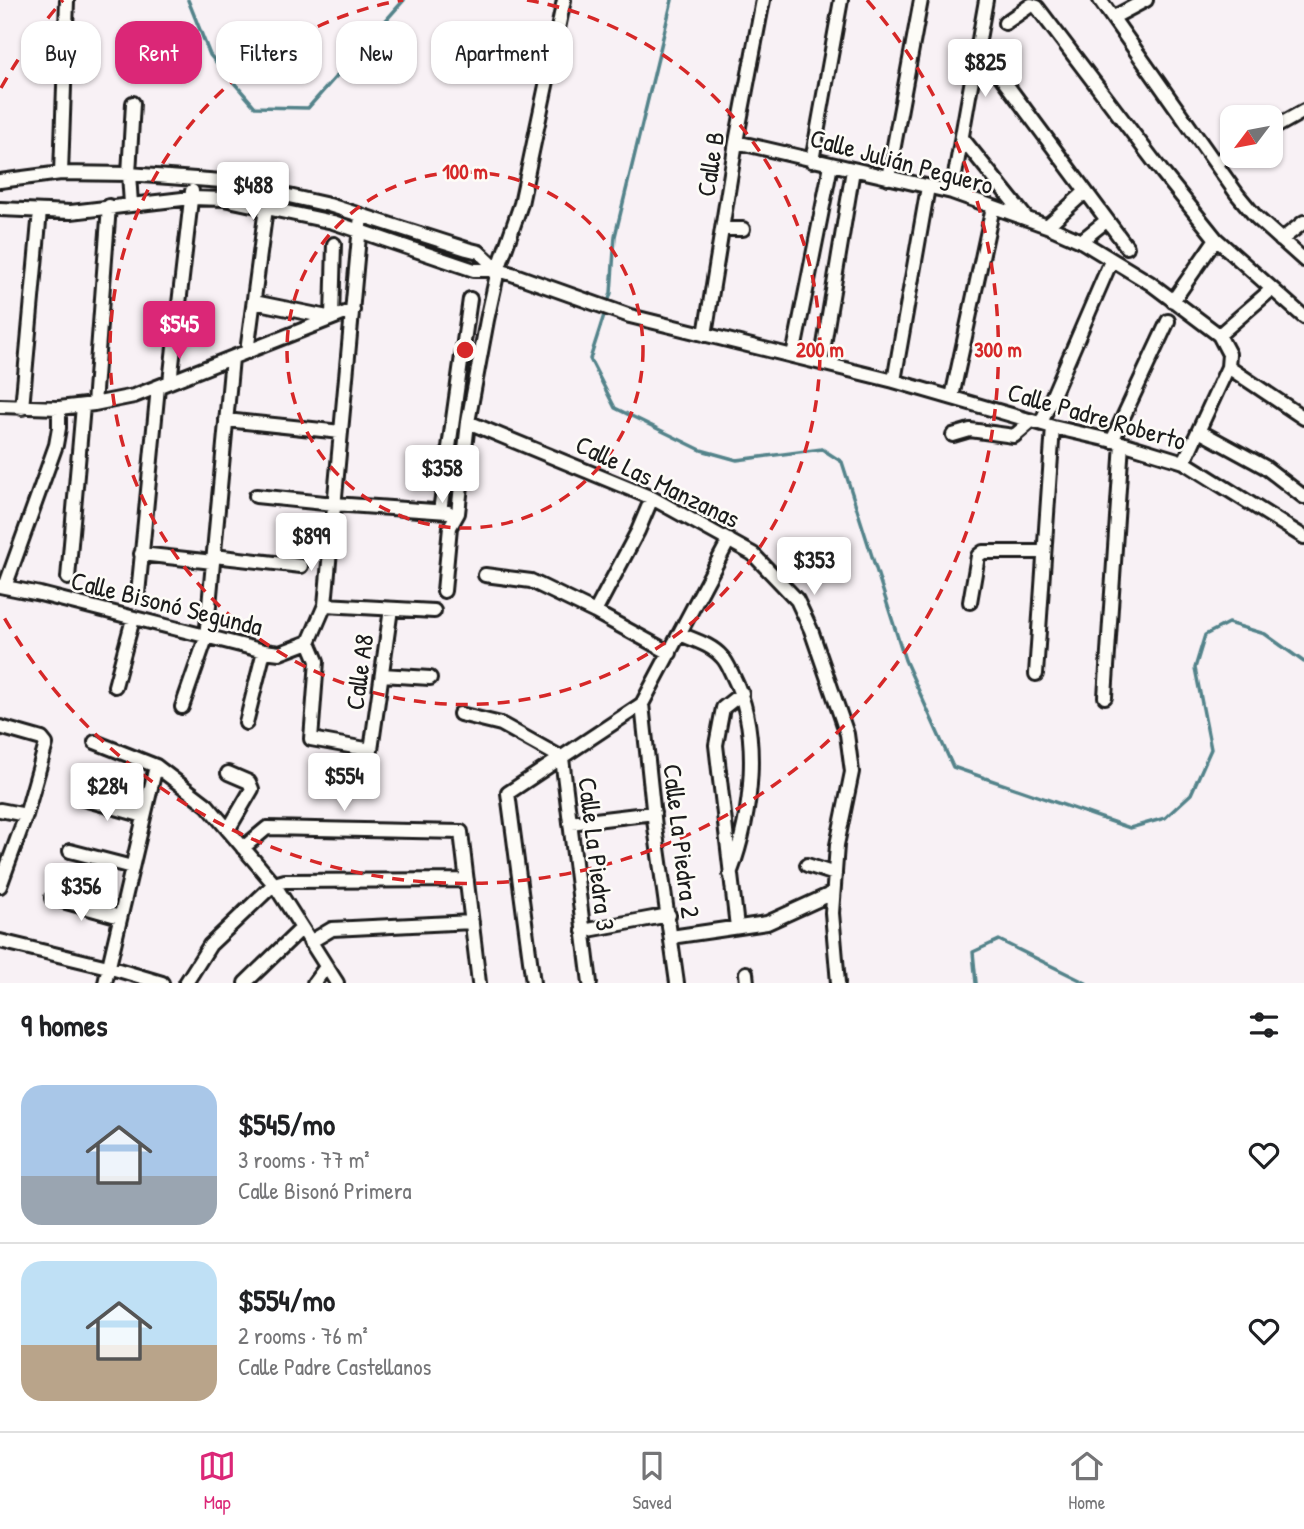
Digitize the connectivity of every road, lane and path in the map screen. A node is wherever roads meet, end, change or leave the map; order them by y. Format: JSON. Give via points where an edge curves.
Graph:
{"nodes":[{"id":1,"x":67,"y":0,"type":"edge"},
{"id":2,"x":564,"y":0,"type":"edge"},
{"id":3,"x":763,"y":0,"type":"edge"},
{"id":4,"x":841,"y":0,"type":"edge"},
{"id":5,"x":921,"y":0,"type":"edge"},
{"id":6,"x":986,"y":0,"type":"edge"},
{"id":7,"x":1100,"y":0,"type":"edge"},
{"id":8,"x":1146,"y":0,"type":"edge"},
{"id":9,"x":1114,"y":17,"type":"junction"},
{"id":10,"x":1005,"y":23,"type":"dead end"},
{"id":11,"x":978,"y":46,"type":"junction"},
{"id":12,"x":133,"y":103,"type":"dead end"},
{"id":13,"x":1304,"y":111,"type":"edge"},
{"id":14,"x":1283,"y":123,"type":"edge"},
{"id":15,"x":962,"y":138,"type":"junction"},
{"id":16,"x":736,"y":142,"type":"junction"},
{"id":17,"x":1220,"y":160,"type":"edge"},
{"id":18,"x":812,"y":161,"type":"junction"},
{"id":19,"x":1215,"y":163,"type":"junction"},
{"id":20,"x":831,"y":165,"type":"junction"},
{"id":21,"x":853,"y":170,"type":"junction"},
{"id":22,"x":61,"y":173,"type":"junction"},
{"id":23,"x":129,"y":174,"type":"junction"},
{"id":24,"x":888,"y":178,"type":"junction"},
{"id":25,"x":192,"y":179,"type":"junction"},
{"id":26,"x":0,"y":181,"type":"edge"},
{"id":27,"x":928,"y":187,"type":"junction"},
{"id":28,"x":952,"y":192,"type":"junction"},
{"id":29,"x":1085,"y":192,"type":"junction"},
{"id":30,"x":191,"y":198,"type":"junction"},
{"id":31,"x":131,"y":204,"type":"junction"},
{"id":32,"x":109,"y":206,"type":"junction"},
{"id":33,"x":993,"y":207,"type":"junction"},
{"id":34,"x":266,"y":208,"type":"junction"},
{"id":35,"x":0,"y":209,"type":"edge"},
{"id":36,"x":40,"y":211,"type":"junction"},
{"id":37,"x":361,"y":215,"type":"junction"},
{"id":38,"x":1027,"y":220,"type":"junction"},
{"id":39,"x":1106,"y":221,"type":"junction"},
{"id":40,"x":1304,"y":222,"type":"edge"},
{"id":41,"x":1047,"y":226,"type":"junction"},
{"id":42,"x":723,"y":229,"type":"junction"},
{"id":43,"x":743,"y":229,"type":"dead end"},
{"id":44,"x":360,"y":230,"type":"junction"},
{"id":45,"x":1216,"y":239,"type":"junction"},
{"id":46,"x":1281,"y":240,"type":"junction"},
{"id":47,"x":1080,"y":241,"type":"junction"},
{"id":48,"x":334,"y":244,"type":"dead end"},
{"id":49,"x":1127,"y":247,"type":"dead end"},
{"id":50,"x":1304,"y":260,"type":"edge"},
{"id":51,"x":1111,"y":261,"type":"junction"},
{"id":52,"x":498,"y":270,"type":"junction"},
{"id":53,"x":1272,"y":289,"type":"junction"},
{"id":54,"x":470,"y":299,"type":"dead end"},
{"id":55,"x":1173,"y":301,"type":"junction"},
{"id":56,"x":254,"y":302,"type":"junction"},
{"id":57,"x":353,"y":310,"type":"junction"},
{"id":58,"x":1304,"y":317,"type":"edge"},
{"id":59,"x":332,"y":318,"type":"junction"},
{"id":60,"x":1168,"y":321,"type":"dead end"},
{"id":61,"x":705,"y":335,"type":"junction"},
{"id":62,"x":1219,"y":335,"type":"junction"},
{"id":63,"x":247,"y":352,"type":"junction"},
{"id":64,"x":793,"y":356,"type":"junction"},
{"id":65,"x":232,"y":358,"type":"junction"},
{"id":66,"x":821,"y":363,"type":"junction"},
{"id":67,"x":1228,"y":367,"type":"junction"},
{"id":68,"x":894,"y":381,"type":"junction"},
{"id":69,"x":164,"y":384,"type":"junction"},
{"id":70,"x":952,"y":397,"type":"junction"},
{"id":71,"x":88,"y":405,"type":"junction"},
{"id":72,"x":3,"y":406,"type":"edge"},
{"id":73,"x":22,"y":408,"type":"junction"},
{"id":74,"x":59,"y":408,"type":"junction"},
{"id":75,"x":1304,"y":418,"type":"edge"},
{"id":76,"x":0,"y":420,"type":"edge"},
{"id":77,"x":226,"y":420,"type":"junction"},
{"id":78,"x":468,"y":422,"type":"junction"},
{"id":79,"x":1041,"y":424,"type":"junction"},
{"id":80,"x":1199,"y":431,"type":"junction"},
{"id":81,"x":341,"y":432,"type":"junction"},
{"id":82,"x":953,"y":435,"type":"dead end"},
{"id":83,"x":1117,"y":442,"type":"junction"},
{"id":84,"x":1184,"y":462,"type":"junction"},
{"id":85,"x":256,"y":496,"type":"dead end"},
{"id":86,"x":1304,"y":497,"type":"edge"},
{"id":87,"x":652,"y":498,"type":"junction"},
{"id":88,"x":334,"y":504,"type":"junction"},
{"id":89,"x":440,"y":511,"type":"junction"},
{"id":90,"x":458,"y":513,"type":"junction"},
{"id":91,"x":1304,"y":537,"type":"edge"},
{"id":92,"x":729,"y":540,"type":"junction"},
{"id":93,"x":1044,"y":552,"type":"junction"},
{"id":94,"x":141,"y":554,"type":"junction"},
{"id":95,"x":213,"y":559,"type":"junction"},
{"id":96,"x":301,"y":566,"type":"dead end"},
{"id":97,"x":485,"y":575,"type":"dead end"},
{"id":98,"x":68,"y":578,"type":"dead end"},
{"id":99,"x":2,"y":587,"type":"edge"},
{"id":100,"x":444,"y":590,"type":"dead end"},
{"id":101,"x":138,"y":594,"type":"dead end"},
{"id":102,"x":970,"y":602,"type":"dead end"},
{"id":103,"x":325,"y":605,"type":"junction"},
{"id":104,"x":391,"y":609,"type":"junction"},
{"id":105,"x":434,"y":611,"type":"dead end"},
{"id":106,"x":595,"y":612,"type":"junction"},
{"id":107,"x":133,"y":619,"type":"junction"},
{"id":108,"x":680,"y":634,"type":"junction"},
{"id":109,"x":206,"y":638,"type":"junction"},
{"id":110,"x":309,"y":642,"type":"junction"},
{"id":111,"x":264,"y":651,"type":"junction"},
{"id":112,"x":670,"y":653,"type":"junction"},
{"id":113,"x":1036,"y":674,"type":"dead end"},
{"id":114,"x":382,"y":675,"type":"junction"},
{"id":115,"x":430,"y":678,"type":"dead end"},
{"id":116,"x":115,"y":686,"type":"dead end"},
{"id":117,"x":741,"y":693,"type":"junction"},
{"id":118,"x":1105,"y":697,"type":"dead end"},
{"id":119,"x":642,"y":704,"type":"junction"},
{"id":120,"x":182,"y":708,"type":"dead end"},
{"id":121,"x":460,"y":714,"type":"dead end"},
{"id":122,"x":246,"y":723,"type":"dead end"},
{"id":123,"x":0,"y":727,"type":"edge"},
{"id":124,"x":95,"y":742,"type":"dead end"},
{"id":125,"x":562,"y":758,"type":"junction"},
{"id":126,"x":156,"y":766,"type":"junction"},
{"id":127,"x":228,"y":773,"type":"dead end"},
{"id":128,"x":80,"y":798,"type":"dead end"},
{"id":129,"x":0,"y":810,"type":"edge"},
{"id":130,"x":654,"y":813,"type":"junction"},
{"id":131,"x":26,"y":815,"type":"junction"},
{"id":132,"x":144,"y":816,"type":"junction"},
{"id":133,"x":570,"y":823,"type":"junction"},
{"id":134,"x":228,"y":830,"type":"junction"},
{"id":135,"x":243,"y":848,"type":"junction"},
{"id":136,"x":70,"y":851,"type":"dead end"},
{"id":137,"x":807,"y":865,"type":"dead end"},
{"id":138,"x":132,"y":867,"type":"junction"},
{"id":139,"x":730,"y":874,"type":"junction"},
{"id":140,"x":835,"y":874,"type":"junction"},
{"id":141,"x":467,"y":880,"type":"junction"},
{"id":142,"x":274,"y":884,"type":"junction"},
{"id":143,"x":0,"y":886,"type":"edge"},
{"id":144,"x":833,"y":894,"type":"junction"},
{"id":145,"x":52,"y":898,"type":"dead end"},
{"id":146,"x":668,"y":915,"type":"junction"},
{"id":147,"x":120,"y":917,"type":"junction"},
{"id":148,"x":472,"y":922,"type":"junction"},
{"id":149,"x":737,"y":927,"type":"junction"},
{"id":150,"x":301,"y":929,"type":"junction"},
{"id":151,"x":583,"y":930,"type":"junction"},
{"id":152,"x":671,"y":937,"type":"junction"},
{"id":153,"x":0,"y":941,"type":"edge"},
{"id":154,"x":310,"y":942,"type":"junction"},
{"id":155,"x":108,"y":967,"type":"junction"},
{"id":156,"x":326,"y":967,"type":"junction"},
{"id":157,"x":105,"y":983,"type":"edge"},
{"id":158,"x":162,"y":983,"type":"edge"},
{"id":159,"x":186,"y":983,"type":"edge"},
{"id":160,"x":245,"y":983,"type":"edge"},
{"id":161,"x":314,"y":983,"type":"edge"},
{"id":162,"x":337,"y":983,"type":"edge"},
{"id":163,"x":479,"y":983,"type":"edge"},
{"id":164,"x":533,"y":983,"type":"edge"},
{"id":165,"x":590,"y":983,"type":"edge"},
{"id":166,"x":677,"y":983,"type":"edge"},
{"id":167,"x":838,"y":983,"type":"edge"}],
"edges":[{"from":1,"to":22,"type":"street"},
{"from":2,"to":52,"type":"street","via":[[523,198]]},
{"from":3,"to":16,"type":"street","name":"Calle B"},
{"from":4,"to":18,"type":"street"},
{"from":5,"to":24,"type":"street"},
{"from":6,"to":11,"type":"street"},
{"from":7,"to":9,"type":"street"},
{"from":8,"to":9,"type":"street"},
{"from":9,"to":19,"type":"street"},
{"from":10,"to":45,"type":"street","via":[[1031,5],[1037,7]]},
{"from":11,"to":15,"type":"street"},
{"from":11,"to":29,"type":"street"},
{"from":12,"to":23,"type":"street"},
{"from":13,"to":14,"type":"street"},
{"from":15,"to":28,"type":"street"},
{"from":15,"to":38,"type":"street"},
{"from":16,"to":18,"type":"street","name":"Calle Julián Peguero"},
{"from":16,"to":42,"type":"street","name":"Calle B"},
{"from":17,"to":19,"type":"street"},
{"from":18,"to":20,"type":"street","name":"Calle Julián Peguero"},
{"from":19,"to":46,"type":"street","via":[[1256,217]]},
{"from":20,"to":21,"type":"street","name":"Calle Julián Peguero"},
{"from":20,"to":64,"type":"street"},
{"from":21,"to":24,"type":"street","name":"Calle Julián Peguero"},
{"from":21,"to":66,"type":"street"},
{"from":22,"to":23,"type":"street"},
{"from":22,"to":26,"type":"street"},
{"from":23,"to":25,"type":"street"},
{"from":23,"to":31,"type":"street"},
{"from":24,"to":27,"type":"street","name":"Calle Julián Peguero"},
{"from":25,"to":30,"type":"street"},
{"from":25,"to":37,"type":"street","via":[[222,181]]},
{"from":27,"to":28,"type":"street","name":"Calle Julián Peguero"},
{"from":27,"to":68,"type":"street"},
{"from":28,"to":33,"type":"street","name":"Calle Julián Peguero"},
{"from":29,"to":39,"type":"street"},
{"from":29,"to":41,"type":"street"},
{"from":30,"to":31,"type":"street"},
{"from":30,"to":34,"type":"street"},
{"from":30,"to":69,"type":"street"},
{"from":31,"to":32,"type":"street"},
{"from":32,"to":36,"type":"street"},
{"from":32,"to":71,"type":"street"},
{"from":33,"to":38,"type":"street","name":"Calle Julián Peguero"},
{"from":33,"to":70,"type":"street"},
{"from":34,"to":44,"type":"street"},
{"from":34,"to":56,"type":"street"},
{"from":35,"to":36,"type":"street"},
{"from":36,"to":73,"type":"street"},
{"from":37,"to":44,"type":"street"},
{"from":37,"to":52,"type":"street","via":[[479,252]]},
{"from":38,"to":41,"type":"street","name":"Calle Julián Peguero"},
{"from":39,"to":47,"type":"street"},
{"from":39,"to":49,"type":"street"},
{"from":40,"to":46,"type":"street"},
{"from":41,"to":47,"type":"street","name":"Calle Julián Peguero"},
{"from":42,"to":43,"type":"street"},
{"from":42,"to":61,"type":"street","name":"Calle B"},
{"from":44,"to":52,"type":"street","via":[[474,270]]},
{"from":44,"to":57,"type":"street"},
{"from":45,"to":53,"type":"street"},
{"from":45,"to":55,"type":"street"},
{"from":46,"to":50,"type":"street"},
{"from":47,"to":51,"type":"street","name":"Calle Julián Peguero"},
{"from":48,"to":59,"type":"street"},
{"from":51,"to":55,"type":"street","name":"Calle Julián Peguero"},
{"from":51,"to":79,"type":"street"},
{"from":52,"to":61,"type":"street","name":"Calle Padre Roberto","via":[[630,316]]},
{"from":52,"to":78,"type":"street"},
{"from":53,"to":58,"type":"street"},
{"from":53,"to":62,"type":"street"},
{"from":54,"to":89,"type":"street"},
{"from":55,"to":62,"type":"street","name":"Calle Julián Peguero"},
{"from":56,"to":59,"type":"street"},
{"from":56,"to":63,"type":"street"},
{"from":57,"to":59,"type":"street"},
{"from":57,"to":81,"type":"street"},
{"from":59,"to":63,"type":"street"},
{"from":60,"to":83,"type":"street"},
{"from":61,"to":64,"type":"street","name":"Calle Padre Roberto"},
{"from":62,"to":67,"type":"street","via":[[1229,354]]},
{"from":63,"to":65,"type":"street"},
{"from":64,"to":66,"type":"street","name":"Calle Padre Roberto"},
{"from":65,"to":69,"type":"street"},
{"from":65,"to":77,"type":"street"},
{"from":66,"to":68,"type":"street","name":"Calle Padre Roberto"},
{"from":67,"to":75,"type":"street"},
{"from":67,"to":80,"type":"street"},
{"from":68,"to":70,"type":"street","name":"Calle Padre Roberto"},
{"from":69,"to":71,"type":"street","via":[[134,396]]},
{"from":69,"to":94,"type":"street"},
{"from":70,"to":79,"type":"street","name":"Calle Padre Roberto"},
{"from":71,"to":74,"type":"street"},
{"from":71,"to":98,"type":"street"},
{"from":72,"to":73,"type":"street"},
{"from":72,"to":76,"type":"street"},
{"from":73,"to":74,"type":"street"},
{"from":74,"to":99,"type":"street","via":[[56,445]]},
{"from":77,"to":81,"type":"street"},
{"from":77,"to":95,"type":"street"},
{"from":78,"to":87,"type":"street","name":"Calle Las Manzanas"},
{"from":78,"to":90,"type":"street"},
{"from":79,"to":82,"type":"street","via":[[1028,424],[1014,436],[970,430]]},
{"from":79,"to":83,"type":"street","name":"Calle Padre Roberto"},
{"from":79,"to":93,"type":"street"},
{"from":80,"to":84,"type":"street"},
{"from":80,"to":86,"type":"street","via":[[1265,467]]},
{"from":81,"to":88,"type":"street"},
{"from":83,"to":84,"type":"street","name":"Calle Padre Roberto"},
{"from":83,"to":118,"type":"street"},
{"from":84,"to":91,"type":"street","name":"Calle Padre Roberto"},
{"from":85,"to":88,"type":"street"},
{"from":87,"to":92,"type":"street","name":"Calle Las Manzanas"},
{"from":87,"to":106,"type":"street"},
{"from":88,"to":89,"type":"street"},
{"from":88,"to":103,"type":"street"},
{"from":89,"to":90,"type":"street"},
{"from":90,"to":100,"type":"street","via":[[450,527]]},
{"from":92,"to":108,"type":"street"},
{"from":92,"to":140,"type":"street","name":"Calle Las Manzanas","via":[[753,554],[797,600],[847,734],[852,772]]},
{"from":93,"to":102,"type":"street","via":[[983,552],[978,556]]},
{"from":93,"to":113,"type":"street"},
{"from":94,"to":95,"type":"street"},
{"from":94,"to":101,"type":"street"},
{"from":95,"to":96,"type":"street"},
{"from":95,"to":109,"type":"street"},
{"from":97,"to":106,"type":"street","via":[[531,581]]},
{"from":99,"to":107,"type":"street","name":"Calle Bisonó Segunda"},
{"from":103,"to":104,"type":"street"},
{"from":103,"to":110,"type":"street"},
{"from":104,"to":105,"type":"street"},
{"from":104,"to":114,"type":"street","name":"Calle A8"},
{"from":106,"to":112,"type":"street"},
{"from":107,"to":109,"type":"street","name":"Calle Bisonó Segunda"},
{"from":107,"to":116,"type":"street"},
{"from":108,"to":112,"type":"street"},
{"from":108,"to":117,"type":"street","via":[[722,656]]},
{"from":109,"to":111,"type":"street","name":"Calle Bisonó Segunda"},
{"from":109,"to":120,"type":"street"},
{"from":110,"to":111,"type":"street","name":"Calle Bisonó Segunda","via":[[280,653]]},
{"from":110,"to":114,"type":"street","name":"Calle A8","via":[[317,660],[312,739],[372,750]]},
{"from":111,"to":122,"type":"street"},
{"from":112,"to":119,"type":"street"},
{"from":114,"to":115,"type":"street"},
{"from":117,"to":139,"type":"street","via":[[747,711],[750,786],[742,841]]},
{"from":117,"to":139,"type":"street","via":[[723,708],[716,744]]},
{"from":119,"to":125,"type":"street"},
{"from":119,"to":130,"type":"street","name":"Calle La Piedra 2"},
{"from":121,"to":125,"type":"street","name":"Calle La Piedra 3","via":[[501,724]]},
{"from":123,"to":131,"type":"street","via":[[46,744]]},
{"from":124,"to":126,"type":"street"},
{"from":125,"to":133,"type":"street","name":"Calle La Piedra 3"},
{"from":125,"to":164,"type":"street","via":[[508,793]]},
{"from":126,"to":132,"type":"street"},
{"from":126,"to":134,"type":"street","via":[[207,805]]},
{"from":127,"to":134,"type":"street","via":[[249,782],[252,789]]},
{"from":128,"to":132,"type":"street"},
{"from":129,"to":131,"type":"street"},
{"from":130,"to":133,"type":"street"},
{"from":130,"to":146,"type":"street","name":"Calle La Piedra 2"},
{"from":131,"to":143,"type":"street"},
{"from":132,"to":138,"type":"street"},
{"from":133,"to":151,"type":"street","name":"Calle La Piedra 3"},
{"from":134,"to":135,"type":"street"},
{"from":135,"to":141,"type":"street","via":[[267,828],[461,832]]},
{"from":135,"to":142,"type":"street"},
{"from":136,"to":138,"type":"street"},
{"from":137,"to":140,"type":"street"},
{"from":138,"to":147,"type":"street"},
{"from":139,"to":149,"type":"street"},
{"from":140,"to":144,"type":"street","name":"Calle Las Manzanas"},
{"from":141,"to":142,"type":"street"},
{"from":141,"to":148,"type":"street"},
{"from":142,"to":150,"type":"street"},
{"from":142,"to":159,"type":"street","via":[[210,946]]},
{"from":144,"to":149,"type":"street","via":[[767,923]]},
{"from":144,"to":167,"type":"street","name":"Calle Las Manzanas"},
{"from":145,"to":147,"type":"street"},
{"from":146,"to":151,"type":"street"},
{"from":146,"to":152,"type":"street","name":"Calle La Piedra 2"},
{"from":147,"to":155,"type":"street"},
{"from":148,"to":154,"type":"street","via":[[332,929]]},
{"from":148,"to":163,"type":"street"},
{"from":149,"to":152,"type":"street"},
{"from":150,"to":154,"type":"street"},
{"from":150,"to":160,"type":"street"},
{"from":151,"to":165,"type":"street","name":"Calle La Piedra 3"},
{"from":152,"to":166,"type":"street","name":"Calle La Piedra 2"},
{"from":153,"to":155,"type":"street"},
{"from":154,"to":156,"type":"street"},
{"from":155,"to":157,"type":"street"},
{"from":155,"to":158,"type":"street"},
{"from":156,"to":161,"type":"street"},
{"from":156,"to":162,"type":"street"}]}
